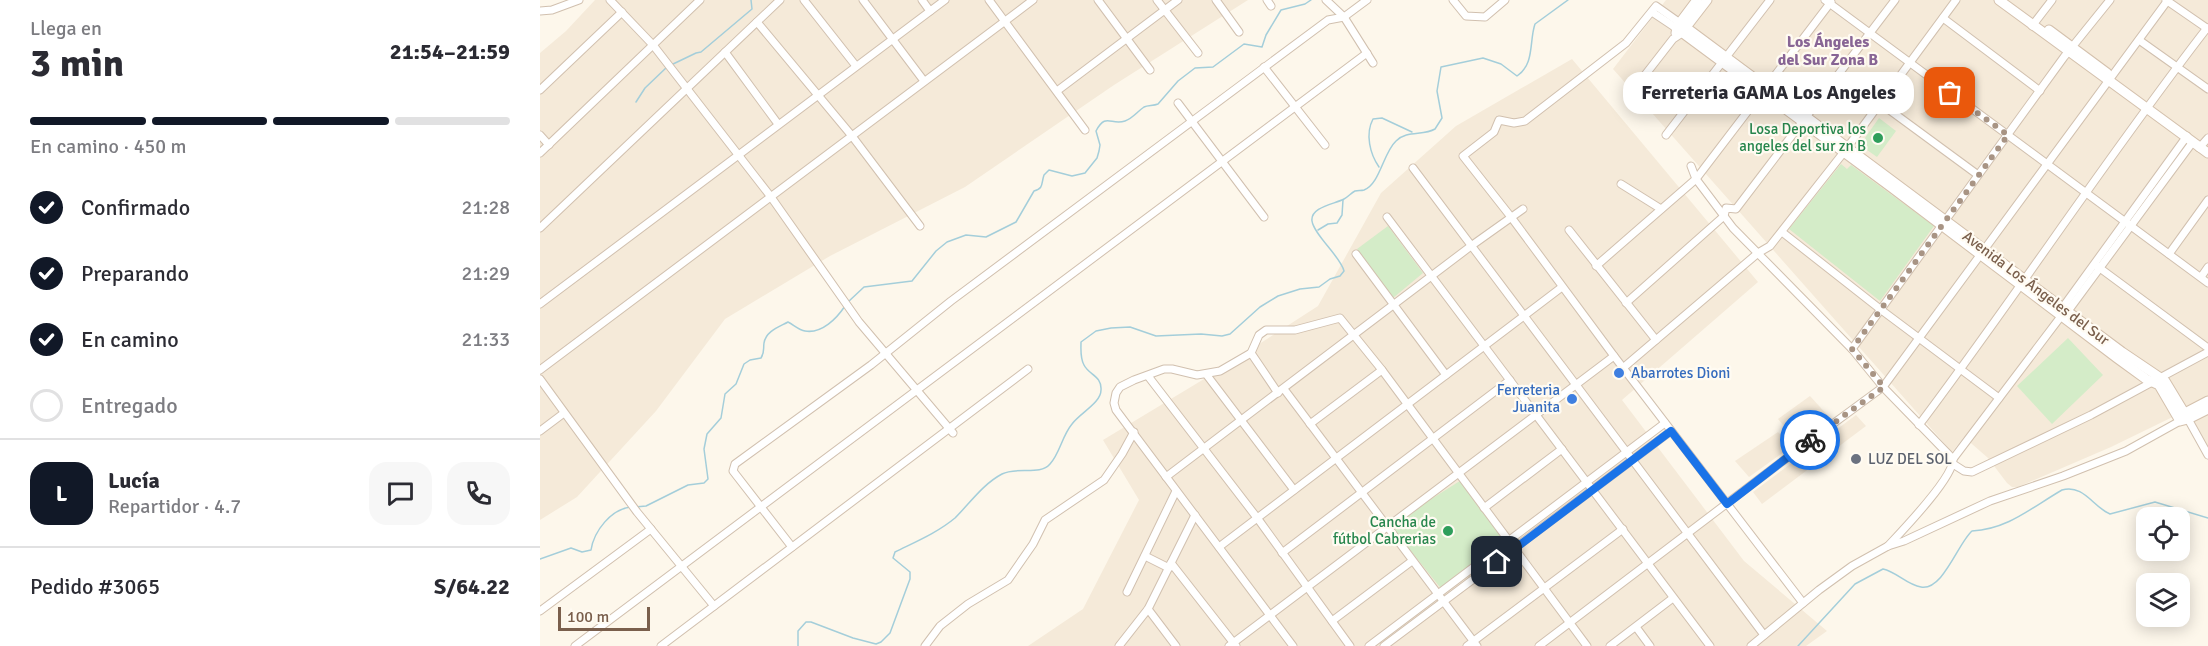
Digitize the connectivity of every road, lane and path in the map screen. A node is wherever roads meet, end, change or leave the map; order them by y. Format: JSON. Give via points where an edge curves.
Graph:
{"nodes":[{"id":1,"x":579,"y":0,"type":"edge"},
{"id":2,"x":610,"y":0,"type":"edge"},
{"id":3,"x":700,"y":0,"type":"edge"},
{"id":4,"x":780,"y":0,"type":"edge"},
{"id":5,"x":804,"y":0,"type":"edge"},
{"id":6,"x":863,"y":0,"type":"edge"},
{"id":7,"x":922,"y":0,"type":"edge"},
{"id":8,"x":945,"y":0,"type":"edge"},
{"id":9,"x":989,"y":0,"type":"edge"},
{"id":10,"x":1033,"y":0,"type":"edge"},
{"id":11,"x":1098,"y":0,"type":"edge"},
{"id":12,"x":1157,"y":0,"type":"edge"},
{"id":13,"x":1178,"y":0,"type":"edge"},
{"id":14,"x":1216,"y":0,"type":"edge"},
{"id":15,"x":1367,"y":0,"type":"edge"},
{"id":16,"x":1452,"y":0,"type":"edge"},
{"id":17,"x":1504,"y":0,"type":"edge"},
{"id":18,"x":1697,"y":0,"type":"edge"},
{"id":19,"x":1707,"y":0,"type":"edge"},
{"id":20,"x":1770,"y":0,"type":"edge"},
{"id":21,"x":1895,"y":0,"type":"edge"},
{"id":22,"x":1956,"y":0,"type":"edge"},
{"id":23,"x":1999,"y":0,"type":"edge"},
{"id":24,"x":2009,"y":0,"type":"edge"},
{"id":25,"x":2052,"y":0,"type":"edge"},
{"id":26,"x":2110,"y":0,"type":"edge"},
{"id":27,"x":2167,"y":0,"type":"edge"},
{"id":28,"x":1829,"y":1,"type":"edge"},
{"id":29,"x":1327,"y":2,"type":"edge"},
{"id":30,"x":1656,"y":6,"type":"edge"},
{"id":31,"x":1165,"y":9,"type":"junction"},
{"id":32,"x":930,"y":11,"type":"junction"},
{"id":33,"x":540,"y":12,"type":"edge"},
{"id":34,"x":622,"y":12,"type":"junction"},
{"id":35,"x":1344,"y":17,"type":"junction"},
{"id":36,"x":1942,"y":18,"type":"junction"},
{"id":37,"x":1005,"y":20,"type":"junction"},
{"id":38,"x":757,"y":22,"type":"junction"},
{"id":39,"x":2034,"y":23,"type":"junction"},
{"id":40,"x":1681,"y":28,"type":"junction"},
{"id":41,"x":2207,"y":29,"type":"edge"},
{"id":42,"x":1239,"y":32,"type":"dead end"},
{"id":43,"x":1870,"y":33,"type":"junction"},
{"id":44,"x":1126,"y":38,"type":"junction"},
{"id":45,"x":892,"y":39,"type":"junction"},
{"id":46,"x":2139,"y":40,"type":"junction"},
{"id":47,"x":653,"y":45,"type":"junction"},
{"id":48,"x":2070,"y":50,"type":"junction"},
{"id":49,"x":725,"y":52,"type":"junction"},
{"id":50,"x":1198,"y":53,"type":"dead end"},
{"id":51,"x":1367,"y":53,"type":"junction"},
{"id":52,"x":1724,"y":60,"type":"junction"},
{"id":53,"x":1373,"y":63,"type":"dead end"},
{"id":54,"x":1910,"y":63,"type":"junction"},
{"id":55,"x":855,"y":66,"type":"junction"},
{"id":56,"x":2177,"y":66,"type":"junction"},
{"id":57,"x":1264,"y":67,"type":"junction"},
{"id":58,"x":1150,"y":70,"type":"dead end"},
{"id":59,"x":2109,"y":80,"type":"junction"},
{"id":60,"x":924,"y":81,"type":"junction"},
{"id":61,"x":687,"y":89,"type":"junction"},
{"id":62,"x":2208,"y":89,"type":"edge"},
{"id":63,"x":540,"y":90,"type":"edge"},
{"id":64,"x":1766,"y":90,"type":"junction"},
{"id":65,"x":2040,"y":91,"type":"junction"},
{"id":66,"x":1057,"y":92,"type":"junction"},
{"id":67,"x":1631,"y":93,"type":"dead end"},
{"id":68,"x":818,"y":94,"type":"junction"},
{"id":69,"x":1178,"y":103,"type":"dead end"},
{"id":70,"x":1880,"y":103,"type":"junction"},
{"id":71,"x":1295,"y":107,"type":"junction"},
{"id":72,"x":2147,"y":107,"type":"junction"},
{"id":73,"x":1806,"y":119,"type":"junction"},
{"id":74,"x":1192,"y":121,"type":"junction"},
{"id":75,"x":778,"y":124,"type":"junction"},
{"id":76,"x":1085,"y":130,"type":"dead end"},
{"id":77,"x":540,"y":135,"type":"edge"},
{"id":78,"x":1666,"y":135,"type":"dead end"},
{"id":79,"x":2008,"y":135,"type":"junction"},
{"id":80,"x":852,"y":136,"type":"junction"},
{"id":81,"x":2208,"y":138,"type":"edge"},
{"id":82,"x":549,"y":145,"type":"junction"},
{"id":83,"x":1325,"y":145,"type":"dead end"},
{"id":84,"x":2197,"y":145,"type":"edge"},
{"id":85,"x":1846,"y":149,"type":"junction"},
{"id":86,"x":540,"y":153,"type":"edge"},
{"id":87,"x":738,"y":154,"type":"junction"},
{"id":88,"x":1222,"y":161,"type":"junction"},
{"id":89,"x":2047,"y":164,"type":"junction"},
{"id":90,"x":1691,"y":166,"type":"dead end"},
{"id":91,"x":1413,"y":168,"type":"dead end"},
{"id":92,"x":1978,"y":175,"type":"junction"},
{"id":93,"x":1696,"y":179,"type":"junction"},
{"id":94,"x":1621,"y":184,"type":"dead end"},
{"id":95,"x":2086,"y":193,"type":"junction"},
{"id":96,"x":771,"y":197,"type":"junction"},
{"id":97,"x":2208,"y":200,"type":"edge"},
{"id":98,"x":1661,"y":209,"type":"junction"},
{"id":99,"x":1522,"y":210,"type":"dead end"},
{"id":100,"x":1724,"y":216,"type":"junction"},
{"id":101,"x":1264,"y":217,"type":"dead end"},
{"id":102,"x":1387,"y":218,"type":"dead end"},
{"id":103,"x":1511,"y":218,"type":"junction"},
{"id":104,"x":1944,"y":223,"type":"junction"},
{"id":105,"x":2128,"y":224,"type":"junction"},
{"id":106,"x":920,"y":226,"type":"dead end"},
{"id":107,"x":540,"y":228,"type":"edge"},
{"id":108,"x":1569,"y":230,"type":"dead end"},
{"id":109,"x":1782,"y":232,"type":"junction"},
{"id":110,"x":1471,"y":246,"type":"junction"},
{"id":111,"x":1983,"y":253,"type":"junction"},
{"id":112,"x":1356,"y":254,"type":"dead end"},
{"id":113,"x":1758,"y":254,"type":"junction"},
{"id":114,"x":2169,"y":254,"type":"junction"},
{"id":115,"x":1596,"y":266,"type":"junction"},
{"id":116,"x":2097,"y":266,"type":"junction"},
{"id":117,"x":2208,"y":267,"type":"edge"},
{"id":118,"x":1432,"y":276,"type":"junction"},
{"id":119,"x":2201,"y":277,"type":"junction"},
{"id":120,"x":2022,"y":282,"type":"junction"},
{"id":121,"x":2208,"y":283,"type":"edge"},
{"id":122,"x":1562,"y":287,"type":"junction"},
{"id":123,"x":1626,"y":303,"type":"junction"},
{"id":124,"x":540,"y":304,"type":"edge"},
{"id":125,"x":1393,"y":305,"type":"junction"},
{"id":126,"x":1880,"y":309,"type":"junction"},
{"id":127,"x":2064,"y":311,"type":"junction"},
{"id":128,"x":1523,"y":316,"type":"junction"},
{"id":129,"x":1354,"y":335,"type":"junction"},
{"id":130,"x":1920,"y":339,"type":"junction"},
{"id":131,"x":1656,"y":340,"type":"junction"},
{"id":132,"x":1485,"y":346,"type":"junction"},
{"id":133,"x":1852,"y":349,"type":"junction"},
{"id":134,"x":2208,"y":350,"type":"edge"},
{"id":135,"x":1251,"y":353,"type":"junction"},
{"id":136,"x":886,"y":354,"type":"junction"},
{"id":137,"x":1614,"y":356,"type":"junction"},
{"id":138,"x":1623,"y":368,"type":"junction"},
{"id":139,"x":1028,"y":369,"type":"dead end"},
{"id":140,"x":540,"y":370,"type":"edge"},
{"id":141,"x":1382,"y":370,"type":"junction"},
{"id":142,"x":1961,"y":370,"type":"junction"},
{"id":143,"x":1206,"y":374,"type":"junction"},
{"id":144,"x":1446,"y":375,"type":"junction"},
{"id":145,"x":1148,"y":376,"type":"junction"},
{"id":146,"x":540,"y":379,"type":"edge"},
{"id":147,"x":1510,"y":380,"type":"junction"},
{"id":148,"x":2157,"y":380,"type":"junction"},
{"id":149,"x":1575,"y":385,"type":"junction"},
{"id":150,"x":1884,"y":387,"type":"junction"},
{"id":151,"x":916,"y":390,"type":"junction"},
{"id":152,"x":1281,"y":391,"type":"junction"},
{"id":153,"x":1999,"y":398,"type":"junction"},
{"id":154,"x":2208,"y":401,"type":"edge"},
{"id":155,"x":1407,"y":405,"type":"junction"},
{"id":156,"x":2208,"y":409,"type":"edge"},
{"id":157,"x":564,"y":413,"type":"junction"},
{"id":158,"x":1535,"y":414,"type":"junction"},
{"id":159,"x":2184,"y":418,"type":"junction"},
{"id":160,"x":1241,"y":421,"type":"junction"},
{"id":161,"x":1665,"y":423,"type":"junction"},
{"id":162,"x":1310,"y":424,"type":"junction"},
{"id":163,"x":1919,"y":425,"type":"junction"},
{"id":164,"x":540,"y":431,"type":"edge"},
{"id":165,"x":951,"y":431,"type":"junction"},
{"id":166,"x":1671,"y":431,"type":"junction"},
{"id":167,"x":1134,"y":432,"type":"junction"},
{"id":168,"x":1432,"y":439,"type":"junction"},
{"id":169,"x":1203,"y":449,"type":"junction"},
{"id":170,"x":1562,"y":449,"type":"junction"},
{"id":171,"x":1626,"y":452,"type":"junction"},
{"id":172,"x":2208,"y":455,"type":"edge"},
{"id":173,"x":1336,"y":457,"type":"junction"},
{"id":174,"x":1632,"y":460,"type":"junction"},
{"id":175,"x":1953,"y":461,"type":"junction"},
{"id":176,"x":1458,"y":473,"type":"junction"},
{"id":177,"x":1166,"y":477,"type":"junction"},
{"id":178,"x":1588,"y":482,"type":"junction"},
{"id":179,"x":1594,"y":489,"type":"junction"},
{"id":180,"x":1294,"y":490,"type":"junction"},
{"id":181,"x":1176,"y":491,"type":"junction"},
{"id":182,"x":1361,"y":493,"type":"junction"},
{"id":183,"x":1727,"y":504,"type":"junction"},
{"id":184,"x":762,"y":507,"type":"junction"},
{"id":185,"x":1484,"y":508,"type":"junction"},
{"id":186,"x":1195,"y":515,"type":"junction"},
{"id":187,"x":1258,"y":519,"type":"junction"},
{"id":188,"x":1387,"y":528,"type":"junction"},
{"id":189,"x":651,"y":529,"type":"junction"},
{"id":190,"x":1623,"y":529,"type":"junction"},
{"id":191,"x":1687,"y":534,"type":"junction"},
{"id":192,"x":1509,"y":542,"type":"junction"},
{"id":193,"x":1888,"y":546,"type":"junction"},
{"id":194,"x":1219,"y":547,"type":"junction"},
{"id":195,"x":792,"y":548,"type":"junction"},
{"id":196,"x":1515,"y":549,"type":"junction"},
{"id":197,"x":1282,"y":553,"type":"junction"},
{"id":198,"x":1145,"y":556,"type":"junction"},
{"id":199,"x":1412,"y":561,"type":"junction"},
{"id":200,"x":1648,"y":564,"type":"junction"},
{"id":201,"x":1170,"y":566,"type":"junction"},
{"id":202,"x":681,"y":567,"type":"junction"},
{"id":203,"x":1307,"y":587,"type":"junction"},
{"id":204,"x":1544,"y":587,"type":"junction"},
{"id":205,"x":1127,"y":592,"type":"dead end"},
{"id":206,"x":1438,"y":595,"type":"junction"},
{"id":207,"x":1673,"y":598,"type":"junction"},
{"id":208,"x":1443,"y":602,"type":"junction"},
{"id":209,"x":1803,"y":603,"type":"junction"},
{"id":210,"x":714,"y":606,"type":"junction"},
{"id":211,"x":1148,"y":609,"type":"junction"},
{"id":212,"x":540,"y":611,"type":"edge"},
{"id":213,"x":1271,"y":615,"type":"junction"},
{"id":214,"x":1332,"y":621,"type":"junction"},
{"id":215,"x":1570,"y":623,"type":"junction"},
{"id":216,"x":1636,"y":627,"type":"junction"},
{"id":217,"x":1764,"y":634,"type":"junction"},
{"id":218,"x":1472,"y":644,"type":"edge"},
{"id":219,"x":1233,"y":645,"type":"edge"},
{"id":220,"x":575,"y":646,"type":"edge"},
{"id":221,"x":661,"y":646,"type":"edge"},
{"id":222,"x":925,"y":646,"type":"edge"},
{"id":223,"x":1119,"y":646,"type":"edge"},
{"id":224,"x":1176,"y":646,"type":"edge"},
{"id":225,"x":1293,"y":646,"type":"edge"},
{"id":226,"x":1350,"y":646,"type":"edge"},
{"id":227,"x":1369,"y":646,"type":"edge"},
{"id":228,"x":1384,"y":646,"type":"edge"},
{"id":229,"x":1539,"y":646,"type":"edge"},
{"id":230,"x":1587,"y":646,"type":"edge"},
{"id":231,"x":1610,"y":646,"type":"edge"},
{"id":232,"x":1650,"y":646,"type":"edge"},
{"id":233,"x":1710,"y":646,"type":"edge"},
{"id":234,"x":1751,"y":646,"type":"edge"}],
"edges":[{"from":1,"to":33,"type":"street"},
{"from":2,"to":34,"type":"street"},
{"from":3,"to":47,"type":"street"},
{"from":4,"to":38,"type":"street"},
{"from":5,"to":55,"type":"street"},
{"from":6,"to":45,"type":"street"},
{"from":7,"to":32,"type":"street"},
{"from":8,"to":32,"type":"street"},
{"from":9,"to":37,"type":"street"},
{"from":10,"to":37,"type":"street"},
{"from":11,"to":44,"type":"street"},
{"from":12,"to":31,"type":"street"},
{"from":13,"to":31,"type":"street"},
{"from":14,"to":42,"type":"street"},
{"from":15,"to":35,"type":"street"},
{"from":16,"to":17,"type":"street","via":[[1466,16],[1485,17]]},
{"from":18,"to":40,"type":"street"},
{"from":19,"to":40,"type":"street"},
{"from":20,"to":52,"type":"street"},
{"from":21,"to":43,"type":"street"},
{"from":22,"to":36,"type":"street"},
{"from":23,"to":39,"type":"street"},
{"from":24,"to":39,"type":"street"},
{"from":25,"to":39,"type":"street"},
{"from":26,"to":48,"type":"street"},
{"from":27,"to":41,"type":"street"},
{"from":27,"to":46,"type":"street"},
{"from":28,"to":43,"type":"street"},
{"from":28,"to":64,"type":"street"},
{"from":29,"to":35,"type":"street"},
{"from":30,"to":40,"type":"street"},
{"from":30,"to":103,"type":"street","via":[[1626,43],[1525,121],[1499,120],[1494,132],[1463,156]]},
{"from":31,"to":44,"type":"street"},
{"from":31,"to":50,"type":"street"},
{"from":32,"to":45,"type":"street"},
{"from":34,"to":47,"type":"street"},
{"from":34,"to":63,"type":"street"},
{"from":35,"to":51,"type":"street"},
{"from":35,"to":57,"type":"street","via":[[1328,20]]},
{"from":36,"to":54,"type":"street"},
{"from":36,"to":65,"type":"street"},
{"from":37,"to":60,"type":"street"},
{"from":37,"to":66,"type":"street"},
{"from":38,"to":49,"type":"street"},
{"from":38,"to":68,"type":"street"},
{"from":39,"to":48,"type":"street"},
{"from":40,"to":52,"type":"street"},
{"from":40,"to":67,"type":"street"},
{"from":41,"to":56,"type":"street"},
{"from":43,"to":54,"type":"street"},
{"from":43,"to":73,"type":"street"},
{"from":44,"to":58,"type":"street"},
{"from":44,"to":66,"type":"street"},
{"from":45,"to":55,"type":"street"},
{"from":45,"to":60,"type":"street"},
{"from":46,"to":56,"type":"street"},
{"from":46,"to":59,"type":"street"},
{"from":47,"to":61,"type":"street"},
{"from":47,"to":82,"type":"street"},
{"from":48,"to":59,"type":"street"},
{"from":48,"to":65,"type":"street"},
{"from":49,"to":61,"type":"street"},
{"from":49,"to":75,"type":"street"},
{"from":51,"to":53,"type":"street"},
{"from":51,"to":71,"type":"street"},
{"from":52,"to":64,"type":"street"},
{"from":52,"to":78,"type":"street"},
{"from":54,"to":70,"type":"street"},
{"from":54,"to":79,"type":"street"},
{"from":55,"to":68,"type":"street"},
{"from":56,"to":62,"type":"street"},
{"from":56,"to":72,"type":"street"},
{"from":57,"to":71,"type":"street"},
{"from":57,"to":74,"type":"street"},
{"from":59,"to":72,"type":"street"},
{"from":59,"to":89,"type":"street"},
{"from":60,"to":80,"type":"street"},
{"from":61,"to":87,"type":"street"},
{"from":61,"to":107,"type":"street"},
{"from":64,"to":73,"type":"street"},
{"from":64,"to":93,"type":"street"},
{"from":65,"to":79,"type":"street"},
{"from":66,"to":76,"type":"street"},
{"from":68,"to":75,"type":"street"},
{"from":68,"to":80,"type":"street"},
{"from":69,"to":74,"type":"street"},
{"from":70,"to":85,"type":"street"},
{"from":70,"to":92,"type":"street"},
{"from":71,"to":83,"type":"street"},
{"from":71,"to":88,"type":"street"},
{"from":72,"to":84,"type":"street"},
{"from":72,"to":95,"type":"street"},
{"from":73,"to":85,"type":"street"},
{"from":73,"to":100,"type":"street","via":[[1736,209],[1726,208]]},
{"from":74,"to":88,"type":"street"},
{"from":74,"to":136,"type":"street"},
{"from":75,"to":87,"type":"street"},
{"from":77,"to":82,"type":"street"},
{"from":79,"to":89,"type":"street"},
{"from":79,"to":92,"type":"street"},
{"from":80,"to":96,"type":"street"},
{"from":80,"to":106,"type":"street"},
{"from":81,"to":84,"type":"street"},
{"from":82,"to":86,"type":"street"},
{"from":84,"to":105,"type":"street"},
{"from":85,"to":104,"type":"street"},
{"from":85,"to":109,"type":"street"},
{"from":87,"to":96,"type":"street"},
{"from":87,"to":124,"type":"street"},
{"from":88,"to":101,"type":"street"},
{"from":88,"to":151,"type":"street"},
{"from":89,"to":95,"type":"street"},
{"from":89,"to":111,"type":"street"},
{"from":90,"to":93,"type":"street"},
{"from":91,"to":110,"type":"street"},
{"from":92,"to":104,"type":"street"},
{"from":93,"to":98,"type":"street"},
{"from":93,"to":100,"type":"street"},
{"from":94,"to":98,"type":"street"},
{"from":95,"to":105,"type":"street"},
{"from":95,"to":120,"type":"street"},
{"from":96,"to":136,"type":"street"},
{"from":96,"to":140,"type":"street"},
{"from":97,"to":114,"type":"street"},
{"from":98,"to":115,"type":"street"},
{"from":99,"to":103,"type":"street"},
{"from":100,"to":113,"type":"street"},
{"from":100,"to":123,"type":"street"},
{"from":102,"to":118,"type":"street"},
{"from":103,"to":110,"type":"street"},
{"from":103,"to":122,"type":"street"},
{"from":104,"to":111,"type":"street","name":"Avenida Los Ángeles del Sur"},
{"from":104,"to":126,"type":"street"},
{"from":105,"to":114,"type":"street"},
{"from":105,"to":116,"type":"street"},
{"from":108,"to":115,"type":"street"},
{"from":109,"to":113,"type":"street"},
{"from":109,"to":126,"type":"street"},
{"from":110,"to":118,"type":"street"},
{"from":110,"to":128,"type":"street"},
{"from":111,"to":120,"type":"street","name":"Avenida Los Ángeles del Sur"},
{"from":111,"to":130,"type":"street"},
{"from":112,"to":125,"type":"street"},
{"from":113,"to":131,"type":"street"},
{"from":113,"to":133,"type":"street"},
{"from":114,"to":119,"type":"street"},
{"from":115,"to":123,"type":"street"},
{"from":116,"to":127,"type":"street"},
{"from":116,"to":134,"type":"street"},
{"from":117,"to":119,"type":"street"},
{"from":118,"to":125,"type":"street"},
{"from":118,"to":132,"type":"street"},
{"from":119,"to":121,"type":"street"},
{"from":120,"to":127,"type":"street","name":"Avenida Los Ángeles del Sur"},
{"from":120,"to":142,"type":"street"},
{"from":122,"to":128,"type":"street"},
{"from":122,"to":137,"type":"street"},
{"from":123,"to":131,"type":"street"},
{"from":125,"to":129,"type":"street"},
{"from":125,"to":144,"type":"street"},
{"from":126,"to":130,"type":"street"},
{"from":126,"to":133,"type":"street"},
{"from":127,"to":148,"type":"street","name":"Avenida Los Ángeles del Sur","via":[[2136,371]]},
{"from":127,"to":153,"type":"street"},
{"from":128,"to":132,"type":"street"},
{"from":128,"to":149,"type":"street"},
{"from":129,"to":135,"type":"street","via":[[1340,318],[1295,330],[1270,329],[1259,335]]},
{"from":129,"to":141,"type":"street"},
{"from":129,"to":152,"type":"street"},
{"from":130,"to":142,"type":"street"},
{"from":130,"to":150,"type":"street"},
{"from":131,"to":138,"type":"street"},
{"from":132,"to":144,"type":"street"},
{"from":132,"to":147,"type":"street"},
{"from":133,"to":150,"type":"street"},
{"from":134,"to":148,"type":"street"},
{"from":135,"to":143,"type":"street","via":[[1226,369]]},
{"from":135,"to":152,"type":"street"},
{"from":136,"to":151,"type":"street"},
{"from":136,"to":184,"type":"street","via":[[735,465],[734,471]]},
{"from":137,"to":138,"type":"street"},
{"from":137,"to":149,"type":"street"},
{"from":138,"to":161,"type":"street"},
{"from":139,"to":165,"type":"street"},
{"from":141,"to":155,"type":"street"},
{"from":141,"to":162,"type":"street"},
{"from":142,"to":153,"type":"street"},
{"from":142,"to":163,"type":"street"},
{"from":143,"to":145,"type":"street","via":[[1164,369]]},
{"from":143,"to":160,"type":"street"},
{"from":144,"to":155,"type":"street"},
{"from":145,"to":167,"type":"street","via":[[1119,387],[1114,398],[1116,410]]},
{"from":145,"to":169,"type":"street"},
{"from":146,"to":157,"type":"street"},
{"from":147,"to":158,"type":"street"},
{"from":147,"to":168,"type":"street"},
{"from":148,"to":159,"type":"street","name":"Avenida Los Ángeles del Sur"},
{"from":148,"to":175,"type":"street","via":[[1972,472],[1964,471]]},
{"from":149,"to":158,"type":"street"},
{"from":149,"to":171,"type":"street"},
{"from":150,"to":163,"type":"street"},
{"from":150,"to":183,"type":"street"},
{"from":151,"to":165,"type":"street"},
{"from":151,"to":184,"type":"street"},
{"from":152,"to":160,"type":"street"},
{"from":152,"to":162,"type":"street"},
{"from":153,"to":175,"type":"street"},
{"from":154,"to":159,"type":"street"},
{"from":155,"to":168,"type":"street"},
{"from":155,"to":173,"type":"street"},
{"from":156,"to":159,"type":"street"},
{"from":157,"to":164,"type":"street"},
{"from":157,"to":189,"type":"street"},
{"from":158,"to":170,"type":"street"},
{"from":158,"to":176,"type":"street"},
{"from":159,"to":172,"type":"street"},
{"from":159,"to":193,"type":"street","via":[[2126,451],[1990,501]]},
{"from":160,"to":169,"type":"street"},
{"from":160,"to":180,"type":"street"},
{"from":161,"to":166,"type":"street"},
{"from":161,"to":171,"type":"street"},
{"from":162,"to":173,"type":"street"},
{"from":163,"to":175,"type":"street"},
{"from":165,"to":195,"type":"street"},
{"from":166,"to":174,"type":"street"},
{"from":166,"to":183,"type":"street"},
{"from":167,"to":177,"type":"street"},
{"from":167,"to":222,"type":"street","via":[[1104,480],[1045,520],[1008,580],[940,626]]},
{"from":168,"to":176,"type":"street"},
{"from":168,"to":182,"type":"street"},
{"from":169,"to":177,"type":"street"},
{"from":169,"to":187,"type":"street"},
{"from":170,"to":178,"type":"street"},
{"from":170,"to":185,"type":"street"},
{"from":171,"to":174,"type":"street"},
{"from":171,"to":178,"type":"street"},
{"from":173,"to":180,"type":"street"},
{"from":173,"to":182,"type":"street"},
{"from":174,"to":179,"type":"street"},
{"from":174,"to":191,"type":"street"},
{"from":175,"to":193,"type":"street","via":[[1945,479]]},
{"from":176,"to":185,"type":"street"},
{"from":176,"to":188,"type":"street"},
{"from":177,"to":181,"type":"street"},
{"from":178,"to":179,"type":"street"},
{"from":178,"to":192,"type":"street"},
{"from":179,"to":190,"type":"street"},
{"from":179,"to":196,"type":"street"},
{"from":180,"to":187,"type":"street"},
{"from":181,"to":186,"type":"street"},
{"from":181,"to":198,"type":"street"},
{"from":182,"to":188,"type":"street"},
{"from":182,"to":197,"type":"street"},
{"from":183,"to":191,"type":"street"},
{"from":183,"to":209,"type":"street"},
{"from":184,"to":195,"type":"street"},
{"from":184,"to":202,"type":"street"},
{"from":185,"to":192,"type":"street"},
{"from":186,"to":194,"type":"street"},
{"from":186,"to":201,"type":"street"},
{"from":187,"to":194,"type":"street"},
{"from":187,"to":197,"type":"street"},
{"from":188,"to":199,"type":"street"},
{"from":188,"to":203,"type":"street"},
{"from":189,"to":202,"type":"street"},
{"from":189,"to":212,"type":"street"},
{"from":190,"to":200,"type":"street"},
{"from":190,"to":204,"type":"street"},
{"from":191,"to":200,"type":"street"},
{"from":191,"to":217,"type":"street"},
{"from":192,"to":196,"type":"street"},
{"from":192,"to":206,"type":"street"},
{"from":193,"to":209,"type":"street","via":[[1852,566]]},
{"from":194,"to":213,"type":"street"},
{"from":195,"to":210,"type":"street"},
{"from":196,"to":204,"type":"street"},
{"from":196,"to":208,"type":"street"},
{"from":197,"to":203,"type":"street"},
{"from":198,"to":201,"type":"street"},
{"from":198,"to":205,"type":"street"},
{"from":199,"to":206,"type":"street"},
{"from":199,"to":214,"type":"street"},
{"from":200,"to":207,"type":"street"},
{"from":200,"to":215,"type":"street"},
{"from":201,"to":211,"type":"street"},
{"from":201,"to":219,"type":"street"},
{"from":202,"to":210,"type":"street"},
{"from":202,"to":220,"type":"street"},
{"from":203,"to":213,"type":"street"},
{"from":203,"to":214,"type":"street"},
{"from":204,"to":215,"type":"street"},
{"from":204,"to":218,"type":"street"},
{"from":206,"to":208,"type":"street"},
{"from":206,"to":227,"type":"street"},
{"from":207,"to":216,"type":"street"},
{"from":207,"to":233,"type":"street"},
{"from":208,"to":218,"type":"street"},
{"from":208,"to":228,"type":"street"},
{"from":209,"to":217,"type":"street"},
{"from":210,"to":221,"type":"street"},
{"from":211,"to":223,"type":"street"},
{"from":211,"to":224,"type":"street"},
{"from":213,"to":219,"type":"street"},
{"from":213,"to":225,"type":"street"},
{"from":214,"to":226,"type":"street"},
{"from":215,"to":229,"type":"street"},
{"from":215,"to":230,"type":"street"},
{"from":216,"to":231,"type":"street"},
{"from":216,"to":232,"type":"street"},
{"from":217,"to":234,"type":"street"}]}
